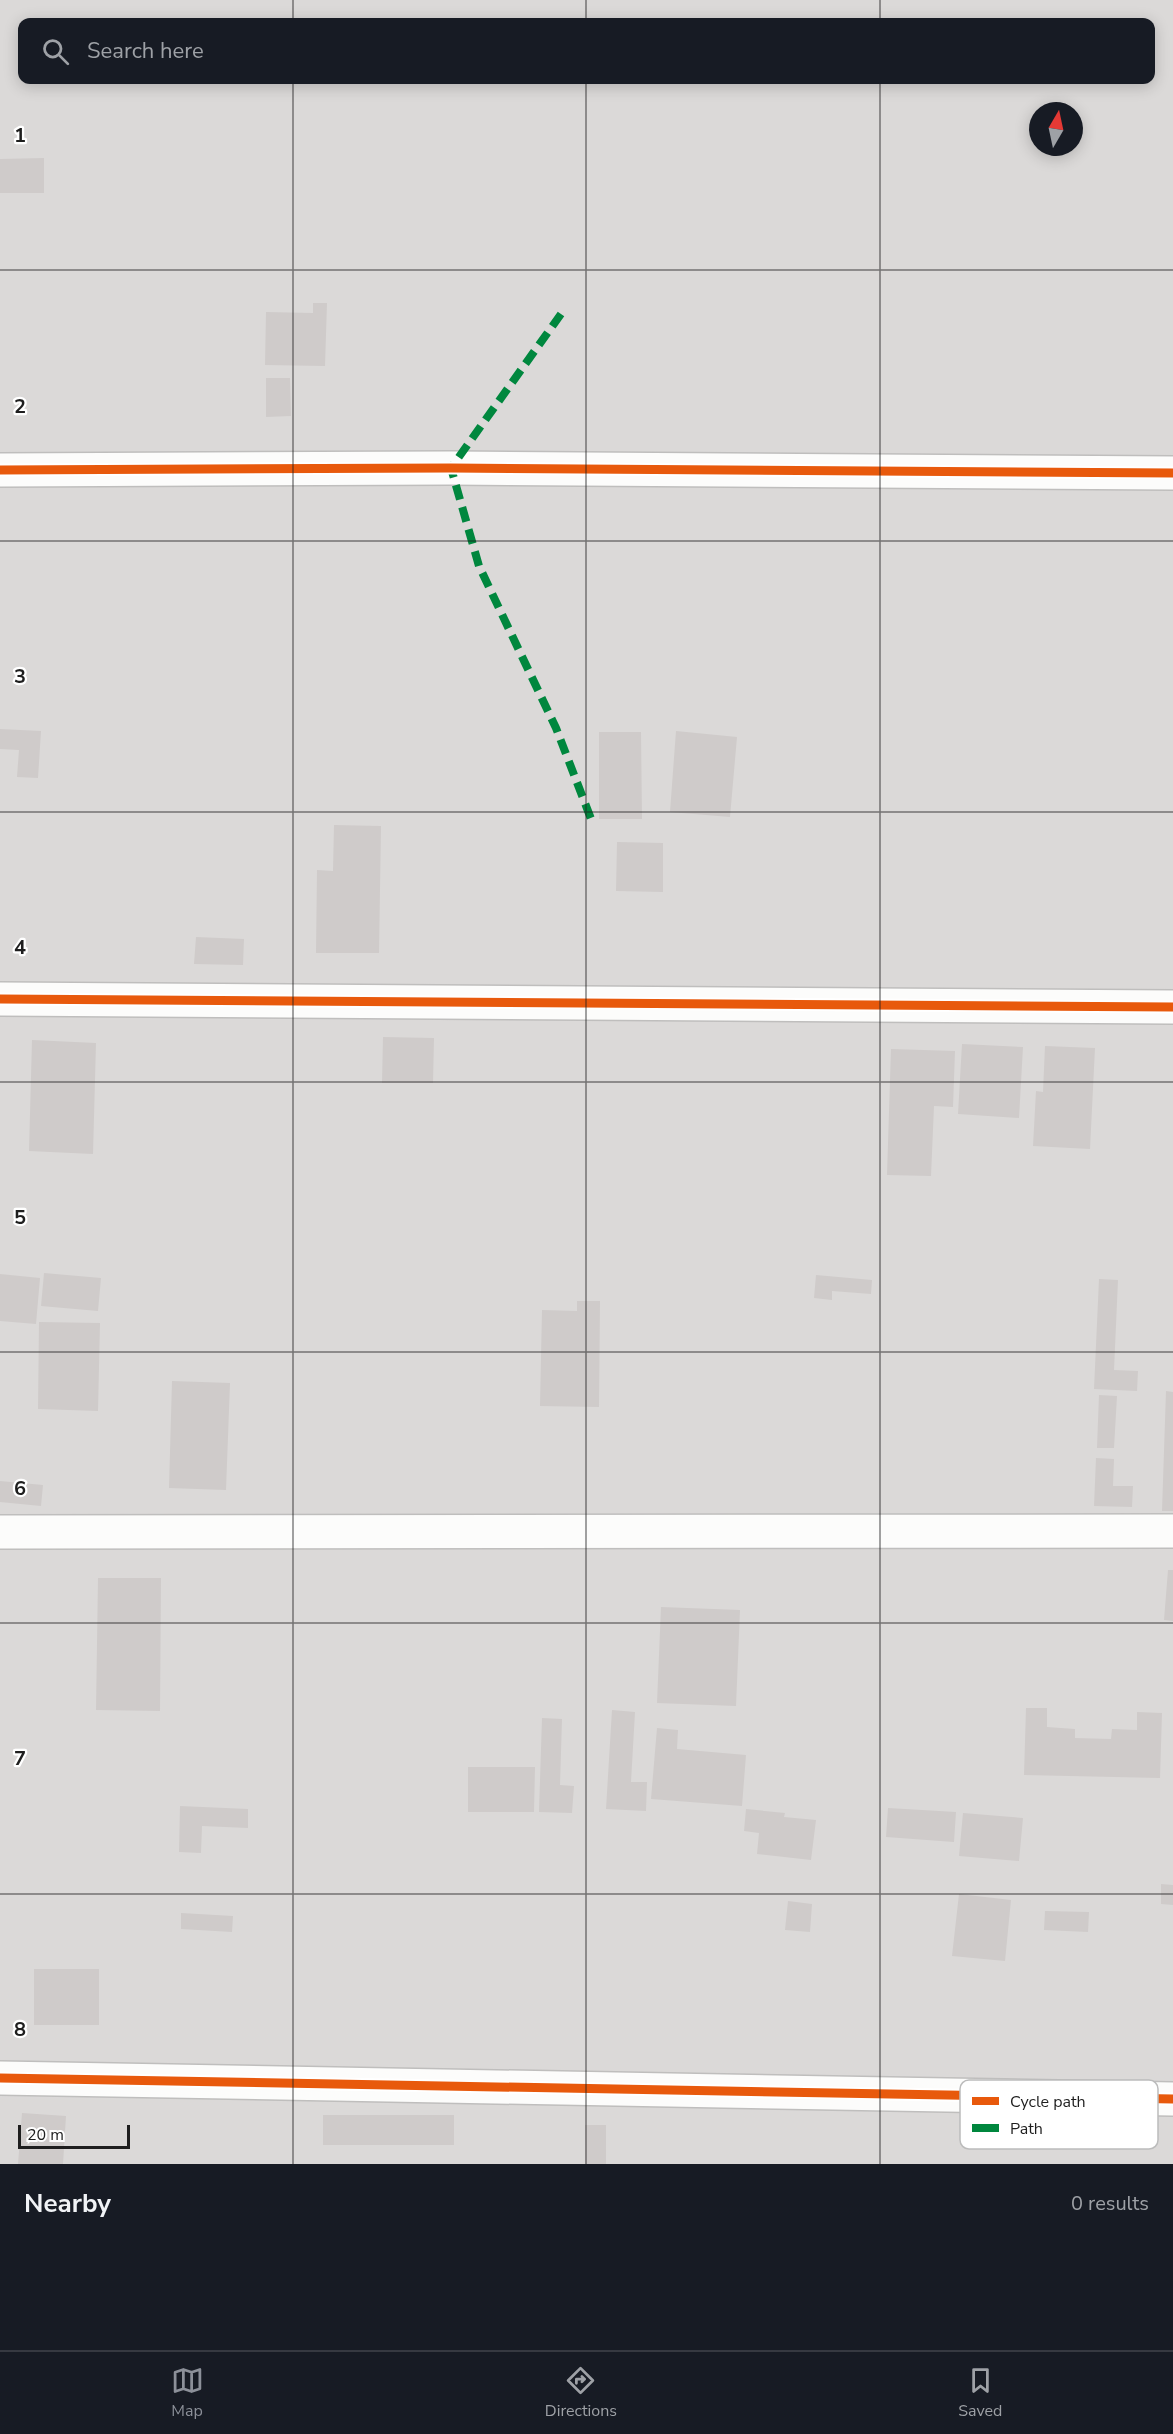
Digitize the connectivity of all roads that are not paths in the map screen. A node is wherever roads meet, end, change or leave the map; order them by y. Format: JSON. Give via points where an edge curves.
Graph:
{"nodes":[{"id":1,"x":0,"y":470,"type":"edge"},
{"id":2,"x":1173,"y":473,"type":"edge"},
{"id":3,"x":0,"y":999,"type":"edge"},
{"id":4,"x":1173,"y":1007,"type":"edge"},
{"id":5,"x":1173,"y":1531,"type":"edge"},
{"id":6,"x":0,"y":1532,"type":"edge"},
{"id":7,"x":0,"y":2078,"type":"edge"},
{"id":8,"x":960,"y":2095,"type":"edge"},
{"id":9,"x":1158,"y":2099,"type":"edge"},
{"id":10,"x":1173,"y":2099,"type":"edge"}],
"edges":[{"from":1,"to":2,"type":"street","via":[[463,468]]},
{"from":3,"to":4,"type":"street"},
{"from":5,"to":6,"type":"street"},
{"from":7,"to":8,"type":"street"},
{"from":9,"to":10,"type":"street"}]}
